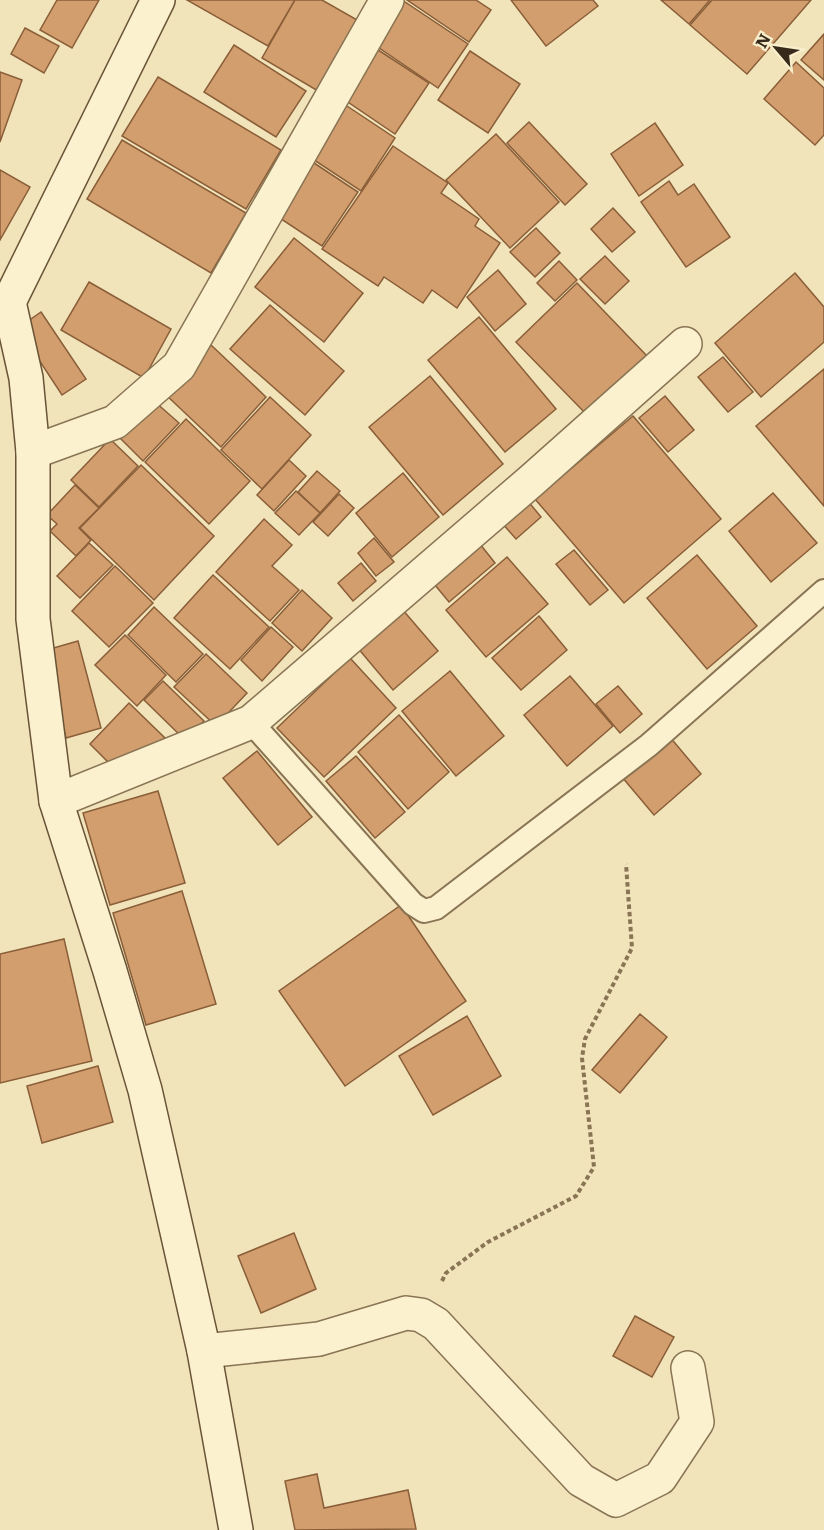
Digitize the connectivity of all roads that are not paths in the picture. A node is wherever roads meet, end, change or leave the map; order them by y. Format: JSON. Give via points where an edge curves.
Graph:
{"nodes":[{"id":1,"x":158,"y":0,"type":"edge"},
{"id":2,"x":387,"y":0,"type":"edge"},
{"id":3,"x":4,"y":312,"type":"edge"},
{"id":4,"x":685,"y":345,"type":"dead end"},
{"id":5,"x":33,"y":452,"type":"junction"},
{"id":6,"x":824,"y":591,"type":"edge"},
{"id":7,"x":251,"y":722,"type":"junction"},
{"id":8,"x":56,"y":801,"type":"junction"},
{"id":9,"x":204,"y":1351,"type":"junction"},
{"id":10,"x":688,"y":1368,"type":"dead end"},
{"id":11,"x":236,"y":1530,"type":"edge"}],
"edges":[{"from":1,"to":3,"type":"street"},
{"from":2,"to":5,"type":"street","via":[[179,366],[115,422]]},
{"from":3,"to":5,"type":"street","via":[[26,378]]},
{"from":4,"to":7,"type":"street"},
{"from":5,"to":8,"type":"street","via":[[33,619]]},
{"from":6,"to":7,"type":"lane","via":[[649,745],[436,908],[424,911],[413,904]]},
{"from":7,"to":8,"type":"street"},
{"from":8,"to":9,"type":"street","via":[[145,1090]]},
{"from":9,"to":10,"type":"street","via":[[319,1339],[406,1313],[422,1315],[436,1324],[581,1480],[616,1500],[660,1478],[697,1422]]},
{"from":9,"to":11,"type":"street"}]}
